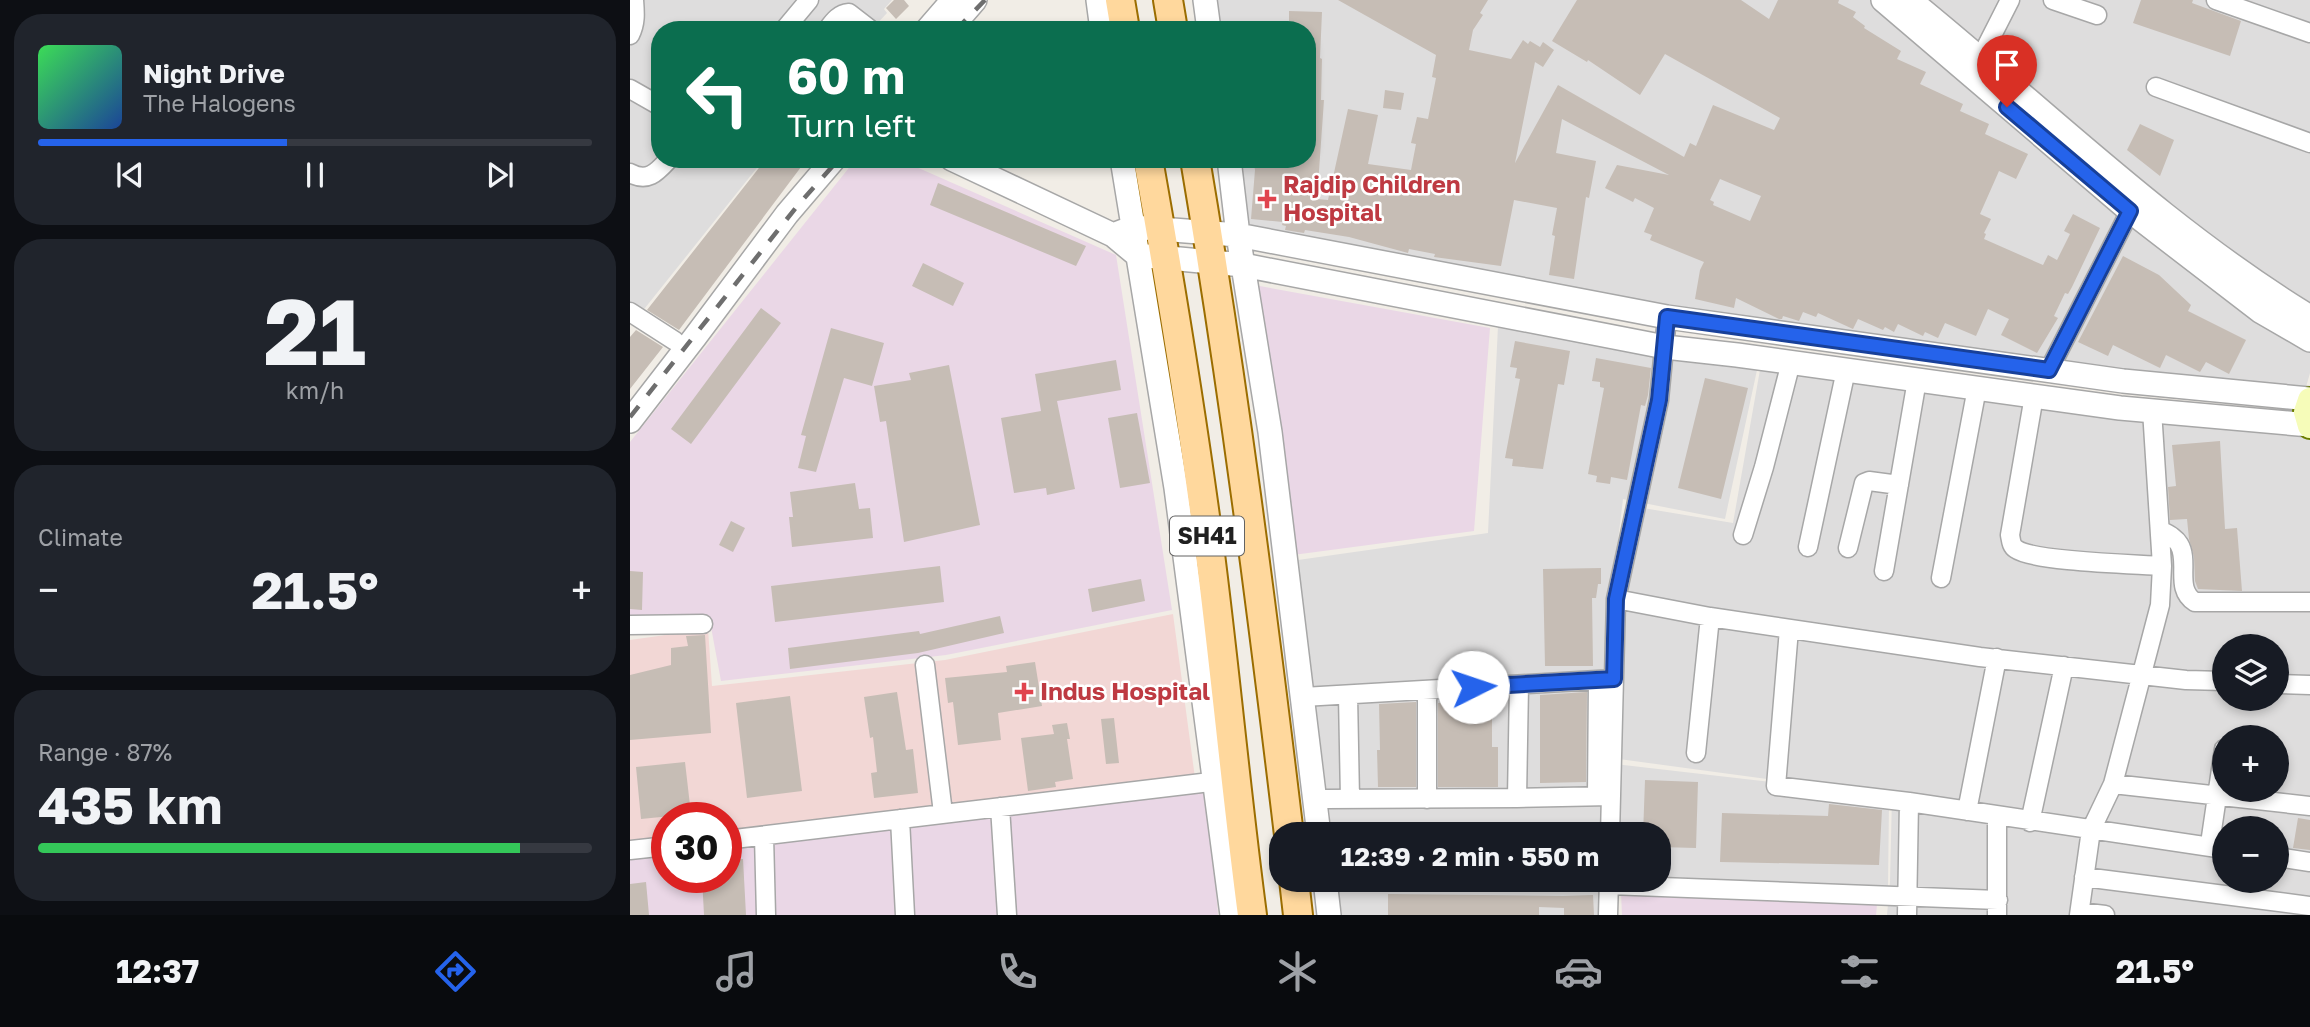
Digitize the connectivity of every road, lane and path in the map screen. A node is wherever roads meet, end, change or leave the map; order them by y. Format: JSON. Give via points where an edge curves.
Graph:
{"nodes":[{"id":1,"x":634,"y":0,"type":"edge"},
{"id":2,"x":809,"y":0,"type":"edge"},
{"id":3,"x":953,"y":0,"type":"edge"},
{"id":4,"x":975,"y":0,"type":"edge"},
{"id":5,"x":1098,"y":0,"type":"edge"},
{"id":6,"x":1120,"y":0,"type":"edge"},
{"id":7,"x":1168,"y":0,"type":"edge"},
{"id":8,"x":1205,"y":0,"type":"edge"},
{"id":9,"x":1883,"y":0,"type":"edge"},
{"id":10,"x":1910,"y":0,"type":"edge"},
{"id":11,"x":2010,"y":0,"type":"edge"},
{"id":12,"x":2053,"y":0,"type":"edge"},
{"id":13,"x":2216,"y":0,"type":"edge"},
{"id":14,"x":2097,"y":15,"type":"dead end"},
{"id":15,"x":792,"y":21,"type":"edge"},
{"id":16,"x":834,"y":21,"type":"edge"},
{"id":17,"x":860,"y":21,"type":"edge"},
{"id":18,"x":935,"y":21,"type":"edge"},
{"id":19,"x":957,"y":21,"type":"edge"},
{"id":20,"x":1101,"y":21,"type":"edge"},
{"id":21,"x":1124,"y":21,"type":"edge"},
{"id":22,"x":1172,"y":21,"type":"edge"},
{"id":23,"x":1208,"y":21,"type":"edge"},
{"id":24,"x":2310,"y":33,"type":"edge"},
{"id":25,"x":630,"y":35,"type":"edge"},
{"id":26,"x":1973,"y":64,"type":"junction"},
{"id":27,"x":2156,"y":88,"type":"dead end"},
{"id":28,"x":630,"y":89,"type":"edge"},
{"id":29,"x":651,"y":101,"type":"edge"},
{"id":30,"x":2310,"y":143,"type":"edge"},
{"id":31,"x":661,"y":168,"type":"edge"},
{"id":32,"x":808,"y":168,"type":"edge"},
{"id":33,"x":826,"y":168,"type":"edge"},
{"id":34,"x":975,"y":168,"type":"edge"},
{"id":35,"x":1124,"y":168,"type":"edge"},
{"id":36,"x":1146,"y":168,"type":"edge"},
{"id":37,"x":1197,"y":168,"type":"edge"},
{"id":38,"x":1230,"y":168,"type":"edge"},
{"id":39,"x":632,"y":178,"type":"edge"},
{"id":40,"x":2130,"y":211,"type":"junction"},
{"id":41,"x":1136,"y":230,"type":"junction"},
{"id":42,"x":1208,"y":233,"type":"junction"},
{"id":43,"x":1238,"y":236,"type":"junction"},
{"id":44,"x":1151,"y":257,"type":"junction"},
{"id":45,"x":1214,"y":262,"type":"junction"},
{"id":46,"x":1243,"y":265,"type":"junction"},
{"id":47,"x":630,"y":313,"type":"edge"},
{"id":48,"x":1667,"y":317,"type":"junction"},
{"id":49,"x":2310,"y":317,"type":"edge"},
{"id":50,"x":2310,"y":340,"type":"edge"},
{"id":51,"x":675,"y":341,"type":"junction"},
{"id":52,"x":1665,"y":346,"type":"junction"},
{"id":53,"x":1791,"y":362,"type":"junction"},
{"id":54,"x":1846,"y":370,"type":"junction"},
{"id":55,"x":2049,"y":370,"type":"junction"},
{"id":56,"x":1917,"y":380,"type":"junction"},
{"id":57,"x":1977,"y":388,"type":"junction"},
{"id":58,"x":630,"y":396,"type":"edge"},
{"id":59,"x":2034,"y":396,"type":"junction"},
{"id":60,"x":2310,"y":400,"type":"edge"},
{"id":61,"x":2152,"y":410,"type":"junction"},
{"id":62,"x":630,"y":421,"type":"edge"},
{"id":63,"x":2310,"y":426,"type":"edge"},
{"id":64,"x":1899,"y":485,"type":"junction"},
{"id":65,"x":2160,"y":530,"type":"junction"},
{"id":66,"x":1743,"y":535,"type":"dead end"},
{"id":67,"x":1808,"y":547,"type":"dead end"},
{"id":68,"x":1848,"y":548,"type":"dead end"},
{"id":69,"x":2162,"y":566,"type":"junction"},
{"id":70,"x":1884,"y":571,"type":"dead end"},
{"id":71,"x":1941,"y":578,"type":"dead end"},
{"id":72,"x":1616,"y":599,"type":"junction"},
{"id":73,"x":2310,"y":602,"type":"edge"},
{"id":74,"x":1710,"y":617,"type":"junction"},
{"id":75,"x":703,"y":624,"type":"dead end"},
{"id":76,"x":630,"y":625,"type":"edge"},
{"id":77,"x":1789,"y":629,"type":"junction"},
{"id":78,"x":1997,"y":658,"type":"junction"},
{"id":79,"x":925,"y":665,"type":"dead end"},
{"id":80,"x":2064,"y":666,"type":"junction"},
{"id":81,"x":2141,"y":675,"type":"junction"},
{"id":82,"x":1606,"y":680,"type":"junction"},
{"id":83,"x":2212,"y":680,"type":"edge"},
{"id":84,"x":2289,"y":684,"type":"edge"},
{"id":85,"x":1519,"y":685,"type":"junction"},
{"id":86,"x":2310,"y":685,"type":"edge"},
{"id":87,"x":1427,"y":690,"type":"junction"},
{"id":88,"x":1348,"y":695,"type":"junction"},
{"id":89,"x":1303,"y":697,"type":"junction"},
{"id":90,"x":1696,"y":752,"type":"dead end"},
{"id":91,"x":1224,"y":780,"type":"junction"},
{"id":92,"x":2113,"y":784,"type":"junction"},
{"id":93,"x":2212,"y":794,"type":"edge"},
{"id":94,"x":1604,"y":796,"type":"junction"},
{"id":95,"x":1517,"y":798,"type":"junction"},
{"id":96,"x":1325,"y":799,"type":"dead end"},
{"id":97,"x":1350,"y":799,"type":"junction"},
{"id":98,"x":1427,"y":799,"type":"junction"},
{"id":99,"x":1909,"y":802,"type":"junction"},
{"id":100,"x":2289,"y":802,"type":"edge"},
{"id":101,"x":2310,"y":806,"type":"edge"},
{"id":102,"x":1000,"y":807,"type":"junction"},
{"id":103,"x":1967,"y":811,"type":"junction"},
{"id":104,"x":943,"y":813,"type":"junction"},
{"id":105,"x":1997,"y":817,"type":"junction"},
{"id":106,"x":900,"y":819,"type":"junction"},
{"id":107,"x":1287,"y":822,"type":"edge"},
{"id":108,"x":1317,"y":822,"type":"edge"},
{"id":109,"x":1608,"y":822,"type":"edge"},
{"id":110,"x":2030,"y":822,"type":"junction"},
{"id":111,"x":2091,"y":830,"type":"junction"},
{"id":112,"x":764,"y":836,"type":"junction"},
{"id":113,"x":742,"y":838,"type":"edge"},
{"id":114,"x":2212,"y":842,"type":"edge"},
{"id":115,"x":651,"y":848,"type":"edge"},
{"id":116,"x":630,"y":850,"type":"edge"},
{"id":117,"x":2289,"y":859,"type":"edge"},
{"id":118,"x":2310,"y":862,"type":"edge"},
{"id":119,"x":2084,"y":877,"type":"junction"},
{"id":120,"x":1671,"y":886,"type":"edge"},
{"id":121,"x":1295,"y":892,"type":"edge"},
{"id":122,"x":1326,"y":892,"type":"edge"},
{"id":123,"x":1609,"y":892,"type":"edge"},
{"id":124,"x":1906,"y":895,"type":"junction"},
{"id":125,"x":2310,"y":906,"type":"edge"},
{"id":126,"x":1997,"y":907,"type":"edge"},
{"id":127,"x":2079,"y":913,"type":"edge"},
{"id":128,"x":766,"y":915,"type":"edge"},
{"id":129,"x":905,"y":915,"type":"edge"},
{"id":130,"x":1007,"y":915,"type":"edge"},
{"id":131,"x":1232,"y":915,"type":"edge"},
{"id":132,"x":1252,"y":915,"type":"edge"},
{"id":133,"x":1298,"y":915,"type":"edge"},
{"id":134,"x":1329,"y":915,"type":"edge"},
{"id":135,"x":1608,"y":915,"type":"edge"},
{"id":136,"x":1907,"y":915,"type":"edge"},
{"id":137,"x":2105,"y":915,"type":"edge"}],
"edges":[{"from":1,"to":25,"type":"street"},
{"from":2,"to":15,"type":"street"},
{"from":3,"to":18,"type":"street"},
{"from":4,"to":19,"type":"street"},
{"from":5,"to":20,"type":"street"},
{"from":6,"to":21,"type":"main road"},
{"from":7,"to":22,"type":"main road"},
{"from":8,"to":23,"type":"street"},
{"from":9,"to":26,"type":"street"},
{"from":10,"to":26,"type":"street"},
{"from":11,"to":26,"type":"street"},
{"from":12,"to":14,"type":"street"},
{"from":13,"to":24,"type":"street"},
{"from":16,"to":17,"type":"street","via":[[849,13]]},
{"from":26,"to":40,"type":"street"},
{"from":26,"to":49,"type":"street","via":[[2127,186]]},
{"from":27,"to":30,"type":"street"},
{"from":28,"to":29,"type":"street"},
{"from":31,"to":39,"type":"street","via":[[647,178]]},
{"from":32,"to":51,"type":"street"},
{"from":33,"to":62,"type":"street"},
{"from":34,"to":41,"type":"street"},
{"from":35,"to":41,"type":"street"},
{"from":36,"to":41,"type":"main road","number":"SH41"},
{"from":37,"to":42,"type":"main road","number":"SH41"},
{"from":38,"to":43,"type":"street"},
{"from":40,"to":50,"type":"street","via":[[2260,311]]},
{"from":40,"to":55,"type":"street"},
{"from":41,"to":42,"type":"street"},
{"from":41,"to":44,"type":"main road","number":"SH41"},
{"from":41,"to":44,"type":"street"},
{"from":42,"to":43,"type":"street"},
{"from":42,"to":45,"type":"main road","number":"SH41"},
{"from":43,"to":46,"type":"street"},
{"from":43,"to":48,"type":"street"},
{"from":44,"to":45,"type":"street"},
{"from":44,"to":91,"type":"main road","number":"SH41","via":[[1176,313],[1207,534]]},
{"from":45,"to":46,"type":"street"},
{"from":45,"to":107,"type":"main road","number":"SH41"},
{"from":46,"to":52,"type":"street"},
{"from":46,"to":89,"type":"street","via":[[1270,432]]},
{"from":47,"to":51,"type":"street"},
{"from":48,"to":52,"type":"street"},
{"from":48,"to":55,"type":"street"},
{"from":51,"to":58,"type":"street"},
{"from":52,"to":53,"type":"street"},
{"from":52,"to":72,"type":"street","via":[[1659,400]]},
{"from":53,"to":54,"type":"street"},
{"from":53,"to":66,"type":"street"},
{"from":54,"to":56,"type":"street"},
{"from":54,"to":67,"type":"street"},
{"from":55,"to":60,"type":"street"},
{"from":56,"to":57,"type":"street"},
{"from":56,"to":64,"type":"street"},
{"from":57,"to":59,"type":"street"},
{"from":57,"to":71,"type":"street"},
{"from":59,"to":61,"type":"street"},
{"from":59,"to":69,"type":"street","via":[[2011,543],[2036,556]]},
{"from":60,"to":63,"type":"main road","via":[[2306,412]]},
{"from":61,"to":63,"type":"street"},
{"from":61,"to":65,"type":"street"},
{"from":64,"to":68,"type":"street","via":[[1864,483]]},
{"from":64,"to":70,"type":"street"},
{"from":65,"to":69,"type":"street"},
{"from":65,"to":73,"type":"street","via":[[2181,547],[2185,590],[2195,602]]},
{"from":69,"to":81,"type":"street","via":[[2160,605]]},
{"from":72,"to":74,"type":"street"},
{"from":72,"to":82,"type":"street"},
{"from":74,"to":77,"type":"street"},
{"from":74,"to":90,"type":"street"},
{"from":75,"to":76,"type":"street"},
{"from":77,"to":78,"type":"street"},
{"from":77,"to":99,"type":"street","via":[[1776,786]]},
{"from":78,"to":80,"type":"street"},
{"from":78,"to":103,"type":"street"},
{"from":79,"to":104,"type":"street"},
{"from":80,"to":81,"type":"street"},
{"from":80,"to":110,"type":"street"},
{"from":81,"to":83,"type":"street"},
{"from":81,"to":92,"type":"street"},
{"from":82,"to":85,"type":"street"},
{"from":82,"to":94,"type":"street"},
{"from":84,"to":86,"type":"street"},
{"from":85,"to":87,"type":"street"},
{"from":85,"to":95,"type":"street"},
{"from":87,"to":88,"type":"street"},
{"from":87,"to":98,"type":"street"},
{"from":88,"to":89,"type":"street"},
{"from":88,"to":97,"type":"street"},
{"from":89,"to":108,"type":"street"},
{"from":91,"to":102,"type":"street"},
{"from":91,"to":131,"type":"street"},
{"from":91,"to":132,"type":"main road","number":"SH41"},
{"from":92,"to":93,"type":"street"},
{"from":92,"to":111,"type":"street"},
{"from":94,"to":95,"type":"street"},
{"from":94,"to":109,"type":"street"},
{"from":95,"to":98,"type":"street"},
{"from":96,"to":97,"type":"street"},
{"from":97,"to":98,"type":"street"},
{"from":99,"to":103,"type":"street"},
{"from":99,"to":124,"type":"street"},
{"from":100,"to":101,"type":"street"},
{"from":102,"to":104,"type":"street"},
{"from":102,"to":130,"type":"street"},
{"from":103,"to":105,"type":"street"},
{"from":104,"to":106,"type":"street"},
{"from":105,"to":110,"type":"street"},
{"from":105,"to":126,"type":"street"},
{"from":106,"to":112,"type":"street"},
{"from":106,"to":129,"type":"street"},
{"from":110,"to":111,"type":"street"},
{"from":111,"to":114,"type":"street"},
{"from":111,"to":119,"type":"street"},
{"from":112,"to":113,"type":"street"},
{"from":112,"to":128,"type":"street"},
{"from":115,"to":116,"type":"street"},
{"from":117,"to":118,"type":"street"},
{"from":119,"to":125,"type":"street"},
{"from":119,"to":127,"type":"street"},
{"from":120,"to":124,"type":"street"},
{"from":121,"to":133,"type":"main road"},
{"from":122,"to":134,"type":"street"},
{"from":123,"to":135,"type":"street"},
{"from":124,"to":126,"type":"street"},
{"from":124,"to":136,"type":"street"},
{"from":127,"to":137,"type":"street"}]}
